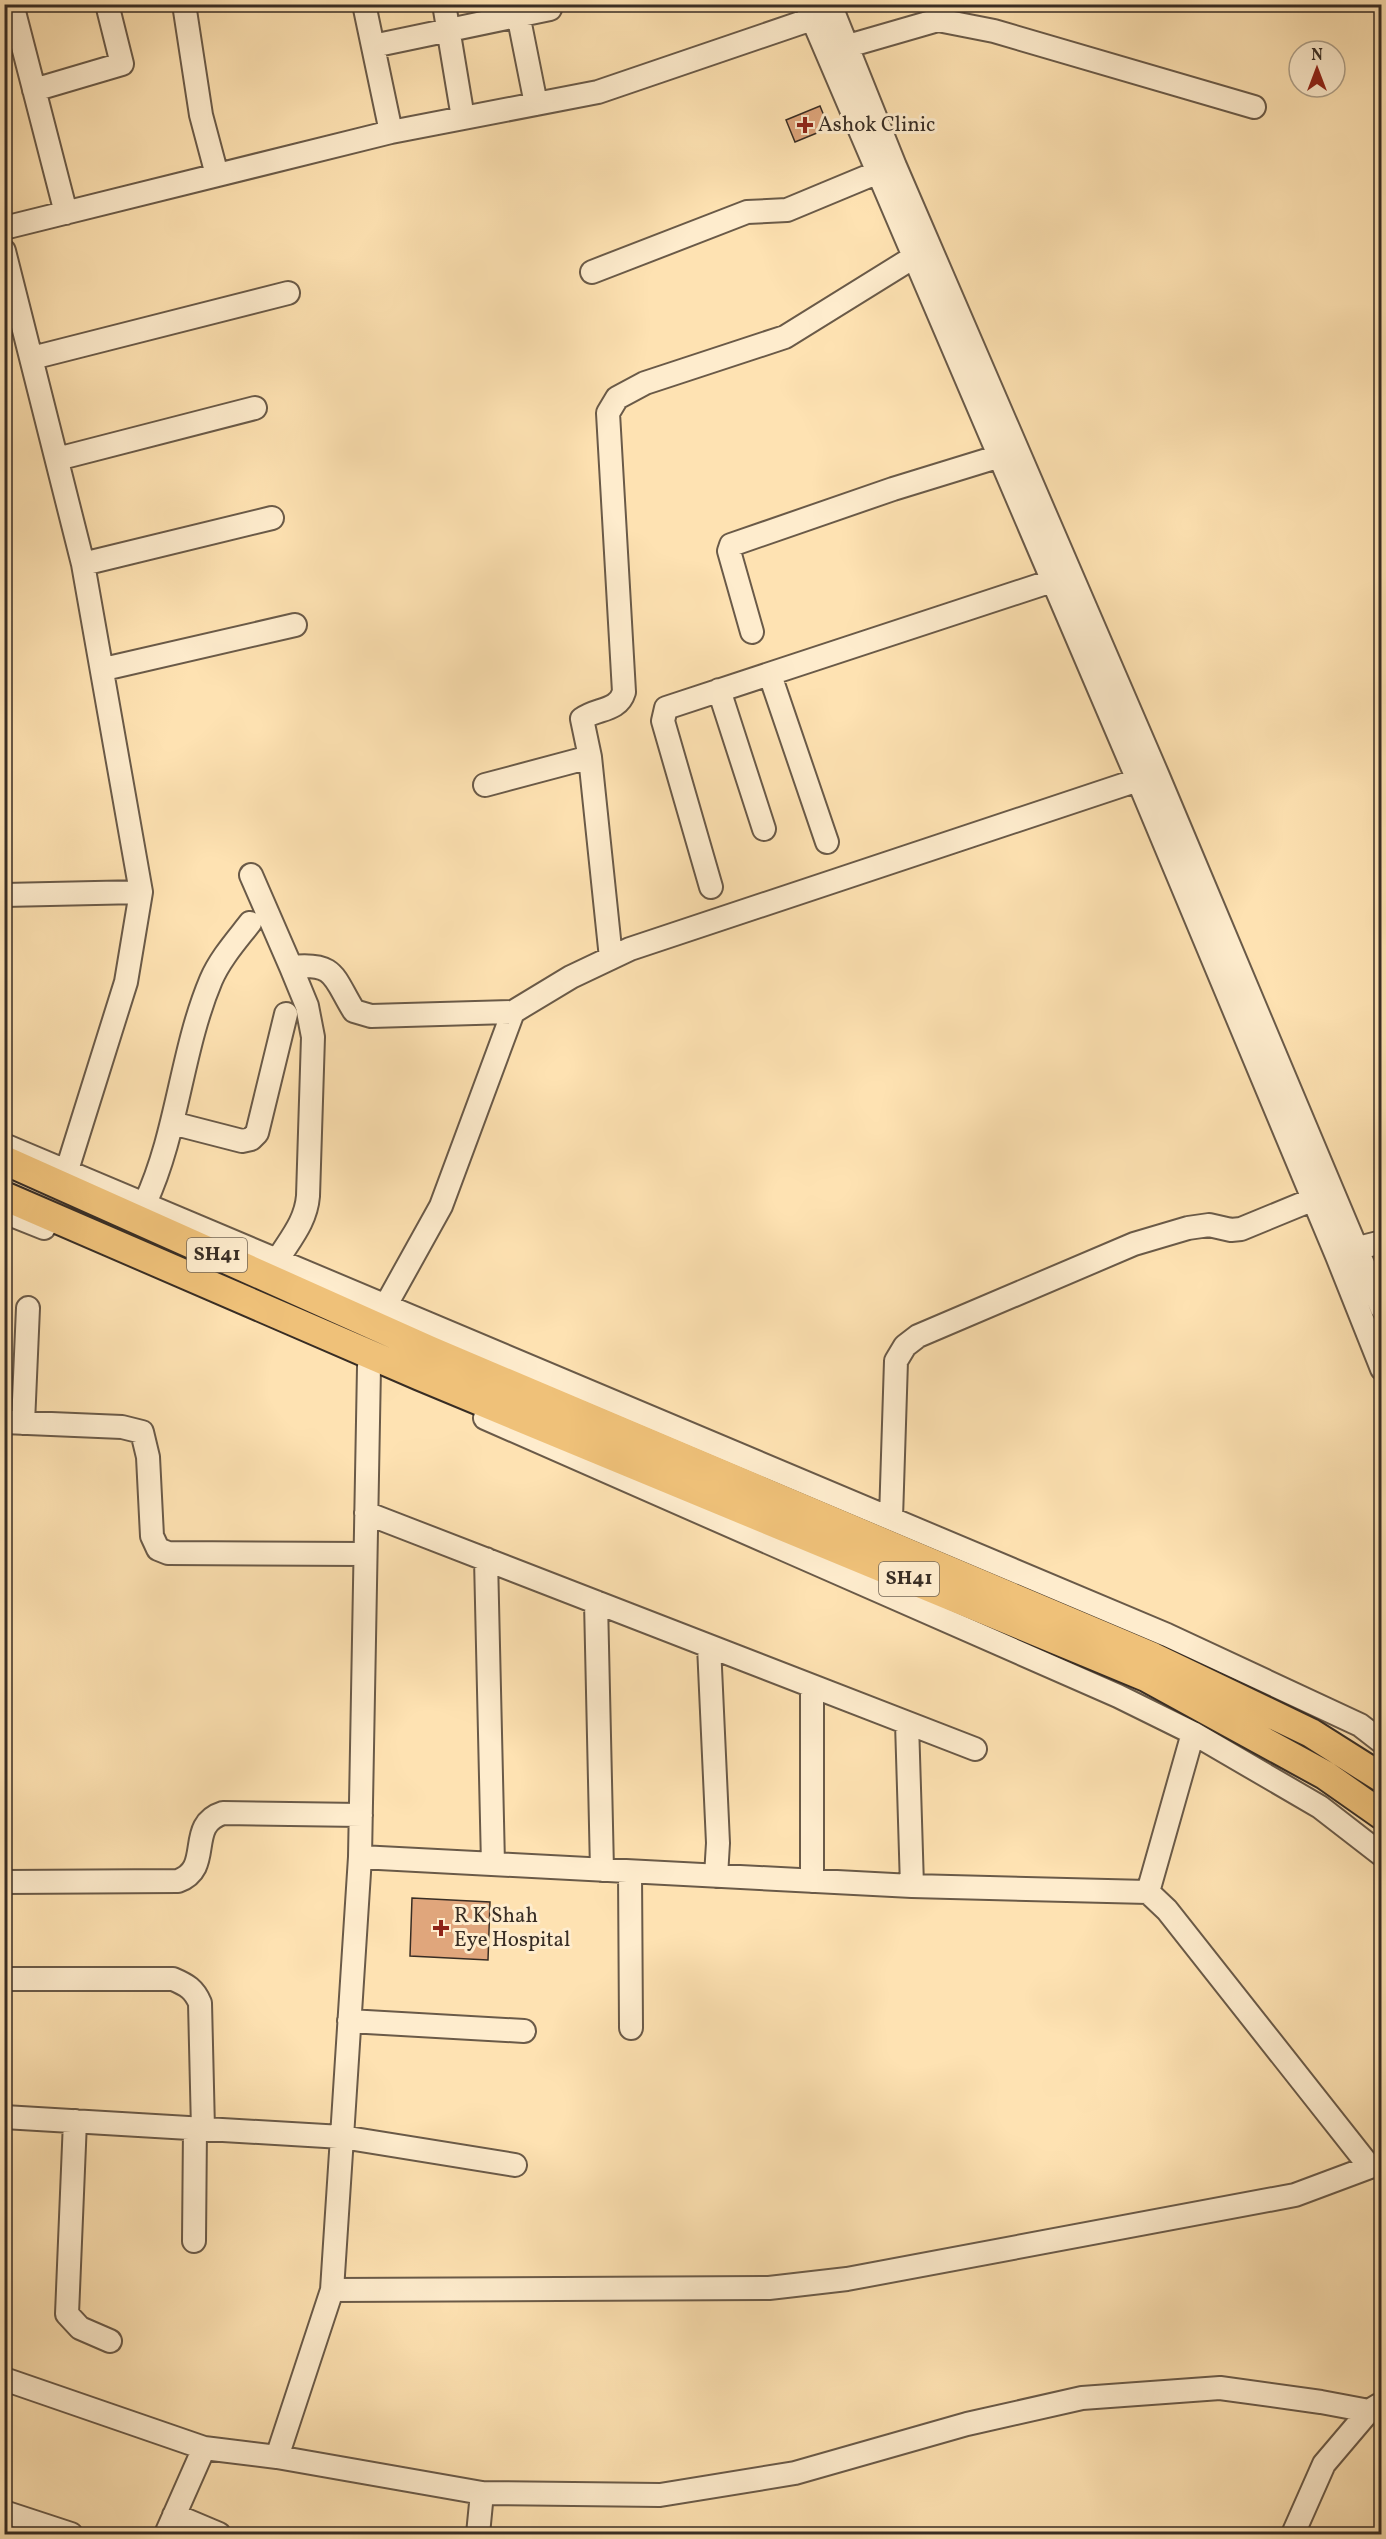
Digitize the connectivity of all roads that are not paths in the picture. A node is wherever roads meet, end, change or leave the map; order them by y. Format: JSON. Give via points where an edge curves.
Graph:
{"nodes":[{"id":1,"x":12,"y":4,"type":"edge"},
{"id":2,"x":107,"y":4,"type":"edge"},
{"id":3,"x":184,"y":4,"type":"edge"},
{"id":4,"x":364,"y":4,"type":"edge"},
{"id":5,"x":444,"y":4,"type":"edge"},
{"id":6,"x":830,"y":4,"type":"edge"},
{"id":7,"x":550,"y":9,"type":"dead end"},
{"id":8,"x":518,"y":10,"type":"edge"},
{"id":9,"x":809,"y":12,"type":"edge"},
{"id":10,"x":447,"y":30,"type":"junction"},
{"id":11,"x":373,"y":46,"type":"junction"},
{"id":12,"x":848,"y":46,"type":"junction"},
{"id":13,"x":34,"y":90,"type":"junction"},
{"id":14,"x":536,"y":104,"type":"junction"},
{"id":15,"x":1254,"y":107,"type":"dead end"},
{"id":16,"x":463,"y":118,"type":"junction"},
{"id":17,"x":392,"y":132,"type":"junction"},
{"id":18,"x":876,"y":173,"type":"junction"},
{"id":19,"x":217,"y":175,"type":"junction"},
{"id":20,"x":66,"y":213,"type":"junction"},
{"id":21,"x":4,"y":228,"type":"edge"},
{"id":22,"x":4,"y":251,"type":"edge"},
{"id":23,"x":914,"y":257,"type":"junction"},
{"id":24,"x":592,"y":272,"type":"dead end"},
{"id":25,"x":288,"y":293,"type":"dead end"},
{"id":26,"x":32,"y":358,"type":"junction"},
{"id":27,"x":255,"y":408,"type":"dead end"},
{"id":28,"x":997,"y":457,"type":"junction"},
{"id":29,"x":57,"y":459,"type":"junction"},
{"id":30,"x":272,"y":518,"type":"dead end"},
{"id":31,"x":83,"y":564,"type":"junction"},
{"id":32,"x":1052,"y":581,"type":"junction"},
{"id":33,"x":295,"y":625,"type":"dead end"},
{"id":34,"x":752,"y":632,"type":"dead end"},
{"id":35,"x":104,"y":669,"type":"junction"},
{"id":36,"x":770,"y":675,"type":"junction"},
{"id":37,"x":719,"y":690,"type":"junction"},
{"id":38,"x":590,"y":757,"type":"junction"},
{"id":39,"x":1138,"y":780,"type":"junction"},
{"id":40,"x":485,"y":785,"type":"dead end"},
{"id":41,"x":764,"y":829,"type":"dead end"},
{"id":42,"x":828,"y":842,"type":"dead end"},
{"id":43,"x":251,"y":874,"type":"dead end"},
{"id":44,"x":711,"y":887,"type":"dead end"},
{"id":45,"x":141,"y":892,"type":"junction"},
{"id":46,"x":4,"y":895,"type":"edge"},
{"id":47,"x":250,"y":923,"type":"dead end"},
{"id":48,"x":611,"y":958,"type":"junction"},
{"id":49,"x":291,"y":967,"type":"junction"},
{"id":50,"x":513,"y":1012,"type":"junction"},
{"id":51,"x":286,"y":1014,"type":"dead end"},
{"id":52,"x":172,"y":1123,"type":"junction"},
{"id":53,"x":4,"y":1145,"type":"edge"},
{"id":54,"x":4,"y":1160,"type":"edge"},
{"id":55,"x":67,"y":1170,"type":"junction"},
{"id":56,"x":1323,"y":1195,"type":"junction"},
{"id":57,"x":4,"y":1196,"type":"edge"},
{"id":58,"x":145,"y":1203,"type":"junction"},
{"id":59,"x":4,"y":1212,"type":"edge"},
{"id":60,"x":1382,"y":1242,"type":"edge"},
{"id":61,"x":1358,"y":1248,"type":"junction"},
{"id":62,"x":278,"y":1259,"type":"junction"},
{"id":63,"x":386,"y":1305,"type":"junction"},
{"id":64,"x":28,"y":1308,"type":"dead end"},
{"id":65,"x":1382,"y":1309,"type":"edge"},
{"id":66,"x":369,"y":1367,"type":"junction"},
{"id":67,"x":1382,"y":1369,"type":"edge"},
{"id":68,"x":14,"y":1423,"type":"edge"},
{"id":69,"x":366,"y":1513,"type":"junction"},
{"id":70,"x":891,"y":1518,"type":"junction"},
{"id":71,"x":365,"y":1554,"type":"junction"},
{"id":72,"x":486,"y":1560,"type":"junction"},
{"id":73,"x":596,"y":1602,"type":"junction"},
{"id":74,"x":710,"y":1646,"type":"junction"},
{"id":75,"x":812,"y":1686,"type":"junction"},
{"id":76,"x":907,"y":1723,"type":"junction"},
{"id":77,"x":1193,"y":1733,"type":"junction"},
{"id":78,"x":1382,"y":1742,"type":"edge"},
{"id":79,"x":975,"y":1749,"type":"dead end"},
{"id":80,"x":1382,"y":1778,"type":"edge"},
{"id":81,"x":361,"y":1815,"type":"junction"},
{"id":82,"x":1382,"y":1815,"type":"edge"},
{"id":83,"x":1382,"y":1855,"type":"edge"},
{"id":84,"x":360,"y":1857,"type":"junction"},
{"id":85,"x":493,"y":1864,"type":"junction"},
{"id":86,"x":602,"y":1870,"type":"junction"},
{"id":87,"x":630,"y":1872,"type":"junction"},
{"id":88,"x":716,"y":1876,"type":"junction"},
{"id":89,"x":812,"y":1881,"type":"junction"},
{"id":90,"x":4,"y":1882,"type":"edge"},
{"id":91,"x":912,"y":1886,"type":"junction"},
{"id":92,"x":1148,"y":1892,"type":"junction"},
{"id":93,"x":4,"y":1979,"type":"edge"},
{"id":94,"x":349,"y":2022,"type":"junction"},
{"id":95,"x":631,"y":2028,"type":"dead end"},
{"id":96,"x":524,"y":2031,"type":"dead end"},
{"id":97,"x":4,"y":2117,"type":"edge"},
{"id":98,"x":75,"y":2121,"type":"junction"},
{"id":99,"x":199,"y":2128,"type":"junction"},
{"id":100,"x":342,"y":2137,"type":"junction"},
{"id":101,"x":515,"y":2164,"type":"dead end"},
{"id":102,"x":1376,"y":2175,"type":"edge"},
{"id":103,"x":194,"y":2241,"type":"dead end"},
{"id":104,"x":332,"y":2290,"type":"junction"},
{"id":105,"x":110,"y":2341,"type":"dead end"},
{"id":106,"x":4,"y":2379,"type":"edge"},
{"id":107,"x":1375,"y":2407,"type":"edge"},
{"id":108,"x":204,"y":2448,"type":"junction"},
{"id":109,"x":277,"y":2457,"type":"junction"},
{"id":110,"x":482,"y":2493,"type":"junction"},
{"id":111,"x":4,"y":2511,"type":"edge"},
{"id":112,"x":170,"y":2525,"type":"edge"},
{"id":113,"x":71,"y":2535,"type":"edge"},
{"id":114,"x":219,"y":2535,"type":"edge"},
{"id":115,"x":478,"y":2535,"type":"edge"},
{"id":116,"x":1293,"y":2535,"type":"edge"}],
"edges":[{"from":1,"to":13,"type":"street"},
{"from":2,"to":13,"type":"street","via":[[122,64]]},
{"from":3,"to":19,"type":"street","via":[[201,115]]},
{"from":4,"to":11,"type":"street"},
{"from":5,"to":10,"type":"street"},
{"from":6,"to":12,"type":"street"},
{"from":7,"to":8,"type":"street"},
{"from":8,"to":10,"type":"street"},
{"from":8,"to":14,"type":"street"},
{"from":9,"to":14,"type":"street","via":[[597,92]]},
{"from":9,"to":18,"type":"street"},
{"from":10,"to":11,"type":"street"},
{"from":10,"to":16,"type":"street"},
{"from":11,"to":17,"type":"street"},
{"from":12,"to":15,"type":"street","via":[[938,20],[994,31]]},
{"from":12,"to":56,"type":"street"},
{"from":13,"to":20,"type":"street"},
{"from":14,"to":16,"type":"street"},
{"from":16,"to":17,"type":"street"},
{"from":17,"to":19,"type":"street"},
{"from":18,"to":23,"type":"street"},
{"from":18,"to":24,"type":"street","via":[[779,213],[747,212]]},
{"from":19,"to":20,"type":"street"},
{"from":20,"to":21,"type":"street"},
{"from":22,"to":26,"type":"street"},
{"from":23,"to":28,"type":"street"},
{"from":23,"to":38,"type":"street","via":[[785,337],[645,383],[618,398],[608,413],[624,692],[616,705],[582,719]]},
{"from":25,"to":26,"type":"street"},
{"from":26,"to":29,"type":"street"},
{"from":27,"to":29,"type":"street"},
{"from":28,"to":32,"type":"street"},
{"from":28,"to":34,"type":"street","via":[[731,545],[729,551]]},
{"from":29,"to":31,"type":"street"},
{"from":30,"to":31,"type":"street"},
{"from":31,"to":35,"type":"street"},
{"from":32,"to":36,"type":"street"},
{"from":32,"to":39,"type":"street"},
{"from":33,"to":35,"type":"street"},
{"from":35,"to":45,"type":"street"},
{"from":36,"to":37,"type":"street"},
{"from":36,"to":42,"type":"street"},
{"from":37,"to":41,"type":"street"},
{"from":37,"to":44,"type":"street","via":[[678,702],[663,712]]},
{"from":38,"to":40,"type":"street"},
{"from":38,"to":48,"type":"street"},
{"from":39,"to":48,"type":"street"},
{"from":39,"to":56,"type":"street"},
{"from":43,"to":49,"type":"street"},
{"from":45,"to":46,"type":"street"},
{"from":45,"to":55,"type":"street","via":[[126,982]]},
{"from":47,"to":52,"type":"street","via":[[221,962],[203,1002]]},
{"from":48,"to":50,"type":"street"},
{"from":49,"to":50,"type":"street","via":[[323,967],[354,1011],[362,1015]]},
{"from":49,"to":62,"type":"street","via":[[307,1006],[313,1037],[308,1196],[301,1224]]},
{"from":50,"to":63,"type":"street","via":[[441,1206]]},
{"from":51,"to":52,"type":"street","via":[[256,1133],[251,1139],[242,1141]]},
{"from":52,"to":58,"type":"street"},
{"from":53,"to":55,"type":"street"},
{"from":54,"to":80,"type":"main road","number":"SH41","via":[[429,1350],[1153,1657],[1311,1733]]},
{"from":55,"to":58,"type":"street"},
{"from":56,"to":61,"type":"street"},
{"from":56,"to":67,"type":"street"},
{"from":56,"to":70,"type":"street","via":[[1241,1229],[1209,1225],[1134,1244],[918,1336],[905,1346],[896,1361]]},
{"from":57,"to":82,"type":"main road","number":"SH41","via":[[420,1376],[1146,1677],[1325,1775]]},
{"from":58,"to":62,"type":"street"},
{"from":59,"to":66,"type":"street"},
{"from":60,"to":61,"type":"street"},
{"from":61,"to":65,"type":"street"},
{"from":62,"to":63,"type":"street"},
{"from":63,"to":70,"type":"street"},
{"from":64,"to":68,"type":"street"},
{"from":66,"to":69,"type":"street"},
{"from":66,"to":77,"type":"street","via":[[1118,1696]]},
{"from":68,"to":71,"type":"street","via":[[122,1427],[142,1432],[148,1457],[152,1536],[159,1549],[168,1553]]},
{"from":69,"to":71,"type":"street"},
{"from":69,"to":72,"type":"street"},
{"from":70,"to":78,"type":"street","via":[[1167,1635],[1360,1725]]},
{"from":71,"to":81,"type":"street"},
{"from":72,"to":73,"type":"street"},
{"from":72,"to":85,"type":"street"},
{"from":73,"to":74,"type":"street"},
{"from":73,"to":86,"type":"street"},
{"from":74,"to":75,"type":"street"},
{"from":74,"to":88,"type":"street"},
{"from":75,"to":76,"type":"street"},
{"from":75,"to":89,"type":"street"},
{"from":76,"to":79,"type":"street"},
{"from":76,"to":91,"type":"street"},
{"from":77,"to":83,"type":"street","via":[[1320,1807]]},
{"from":77,"to":92,"type":"street"},
{"from":81,"to":84,"type":"street"},
{"from":81,"to":90,"type":"street","via":[[212,1816],[204,1825],[195,1870],[178,1881]]},
{"from":84,"to":85,"type":"street"},
{"from":84,"to":94,"type":"street"},
{"from":85,"to":86,"type":"street"},
{"from":86,"to":87,"type":"street"},
{"from":87,"to":88,"type":"street"},
{"from":87,"to":95,"type":"street"},
{"from":88,"to":89,"type":"street"},
{"from":89,"to":91,"type":"street"},
{"from":91,"to":92,"type":"street"},
{"from":92,"to":102,"type":"street"},
{"from":93,"to":99,"type":"street","via":[[173,1979],[189,1986],[200,2004]]},
{"from":94,"to":96,"type":"street"},
{"from":94,"to":100,"type":"street"},
{"from":97,"to":98,"type":"street"},
{"from":98,"to":99,"type":"street"},
{"from":98,"to":105,"type":"street","via":[[67,2314],[80,2328]]},
{"from":99,"to":100,"type":"street"},
{"from":99,"to":103,"type":"street"},
{"from":100,"to":101,"type":"street"},
{"from":100,"to":104,"type":"street"},
{"from":102,"to":104,"type":"street","via":[[1295,2195],[825,2282],[769,2288]]},
{"from":104,"to":109,"type":"street"},
{"from":106,"to":108,"type":"street"},
{"from":107,"to":110,"type":"street","via":[[1220,2388],[1082,2398],[967,2424],[795,2473],[660,2495]]},
{"from":107,"to":116,"type":"street","via":[[1324,2464]]},
{"from":108,"to":109,"type":"street"},
{"from":108,"to":112,"type":"street"},
{"from":109,"to":110,"type":"street"},
{"from":110,"to":115,"type":"street"},
{"from":111,"to":113,"type":"street"},
{"from":112,"to":114,"type":"street"}]}
